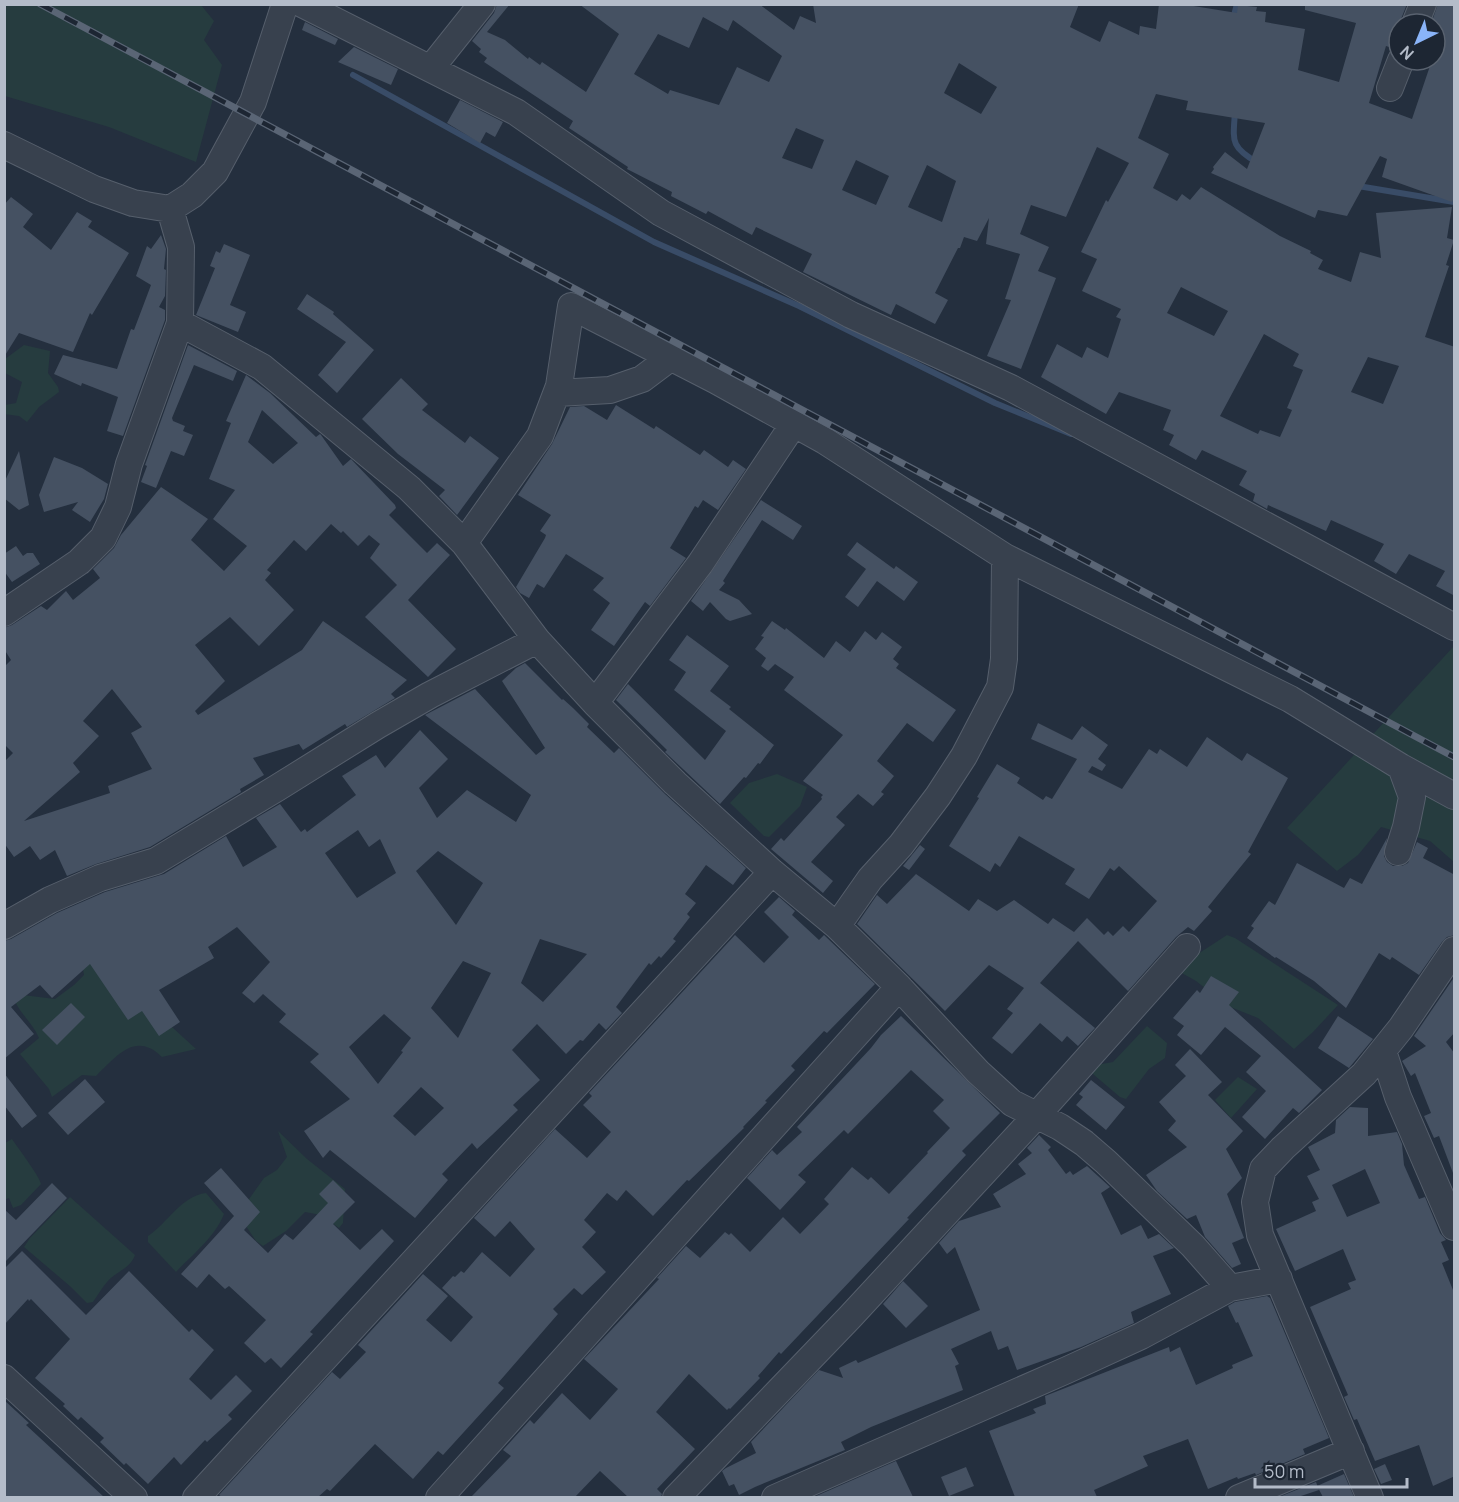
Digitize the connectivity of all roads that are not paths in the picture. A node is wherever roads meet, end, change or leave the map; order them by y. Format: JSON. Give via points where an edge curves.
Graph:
{"nodes":[{"id":1,"x":285,"y":4,"type":"edge"},
{"id":2,"x":302,"y":4,"type":"edge"},
{"id":3,"x":482,"y":4,"type":"edge"},
{"id":4,"x":431,"y":68,"type":"junction"},
{"id":5,"x":1396,"y":72,"type":"edge"},
{"id":6,"x":1390,"y":88,"type":"dead end"},
{"id":7,"x":4,"y":146,"type":"edge"},
{"id":8,"x":170,"y":209,"type":"junction"},
{"id":9,"x":180,"y":323,"type":"junction"},
{"id":10,"x":670,"y":358,"type":"junction"},
{"id":11,"x":557,"y":393,"type":"junction"},
{"id":12,"x":794,"y":425,"type":"junction"},
{"id":13,"x":464,"y":543,"type":"junction"},
{"id":14,"x":1005,"y":557,"type":"junction"},
{"id":15,"x":4,"y":613,"type":"edge"},
{"id":16,"x":1455,"y":627,"type":"edge"},
{"id":17,"x":537,"y":640,"type":"junction"},
{"id":18,"x":596,"y":703,"type":"junction"},
{"id":19,"x":1401,"y":767,"type":"junction"},
{"id":20,"x":1455,"y":796,"type":"edge"},
{"id":21,"x":1398,"y":852,"type":"dead end"},
{"id":22,"x":772,"y":872,"type":"junction"},
{"id":23,"x":4,"y":926,"type":"edge"},
{"id":24,"x":837,"y":926,"type":"junction"},
{"id":25,"x":1187,"y":947,"type":"dead end"},
{"id":26,"x":1455,"y":950,"type":"edge"},
{"id":27,"x":899,"y":987,"type":"junction"},
{"id":28,"x":1383,"y":1051,"type":"junction"},
{"id":29,"x":1037,"y":1115,"type":"junction"},
{"id":30,"x":1455,"y":1227,"type":"edge"},
{"id":31,"x":1279,"y":1279,"type":"junction"},
{"id":32,"x":1230,"y":1288,"type":"junction"},
{"id":33,"x":4,"y":1378,"type":"edge"},
{"id":34,"x":1351,"y":1451,"type":"junction"},
{"id":35,"x":134,"y":1497,"type":"edge"},
{"id":36,"x":196,"y":1497,"type":"edge"},
{"id":37,"x":439,"y":1497,"type":"edge"},
{"id":38,"x":676,"y":1497,"type":"edge"},
{"id":39,"x":775,"y":1497,"type":"edge"},
{"id":40,"x":1239,"y":1497,"type":"edge"},
{"id":41,"x":1370,"y":1497,"type":"edge"}],
"edges":[{"from":1,"to":8,"type":"street","via":[[253,102],[215,172],[192,195]]},
{"from":2,"to":4,"type":"street"},
{"from":3,"to":4,"type":"street"},
{"from":4,"to":16,"type":"street","via":[[516,112],[661,213],[851,315],[1011,388]]},
{"from":5,"to":6,"type":"street"},
{"from":7,"to":8,"type":"street","via":[[94,189],[133,203]]},
{"from":8,"to":9,"type":"street","via":[[181,247]]},
{"from":9,"to":13,"type":"street","via":[[262,367],[409,488]]},
{"from":9,"to":15,"type":"street","via":[[103,538],[79,562]]},
{"from":10,"to":11,"type":"street","via":[[642,380],[610,390]]},
{"from":10,"to":11,"type":"street","via":[[571,306]]},
{"from":10,"to":12,"type":"street"},
{"from":11,"to":13,"type":"street","via":[[540,436]]},
{"from":12,"to":14,"type":"street"},
{"from":12,"to":18,"type":"street","via":[[700,564]]},
{"from":13,"to":17,"type":"street"},
{"from":14,"to":19,"type":"street","via":[[1290,699]]},
{"from":14,"to":24,"type":"street","via":[[1000,687],[938,796]]},
{"from":17,"to":18,"type":"street"},
{"from":17,"to":23,"type":"street","via":[[378,724],[156,861],[100,878]]},
{"from":18,"to":22,"type":"street"},
{"from":19,"to":20,"type":"street"},
{"from":19,"to":21,"type":"street","via":[[1412,797]]},
{"from":22,"to":24,"type":"street"},
{"from":22,"to":36,"type":"street"},
{"from":24,"to":27,"type":"street"},
{"from":25,"to":29,"type":"street"},
{"from":26,"to":28,"type":"street"},
{"from":27,"to":29,"type":"street","via":[[978,1072],[1012,1103]]},
{"from":27,"to":37,"type":"street"},
{"from":28,"to":30,"type":"street","via":[[1398,1097]]},
{"from":28,"to":31,"type":"street","via":[[1364,1074],[1263,1169],[1256,1202],[1258,1224]]},
{"from":29,"to":32,"type":"street","via":[[1083,1143],[1114,1169],[1194,1246]]},
{"from":29,"to":38,"type":"street"},
{"from":31,"to":32,"type":"street"},
{"from":31,"to":34,"type":"street"},
{"from":32,"to":39,"type":"street","via":[[1067,1370]]},
{"from":33,"to":35,"type":"street"},
{"from":34,"to":40,"type":"street"},
{"from":34,"to":41,"type":"street"}]}
